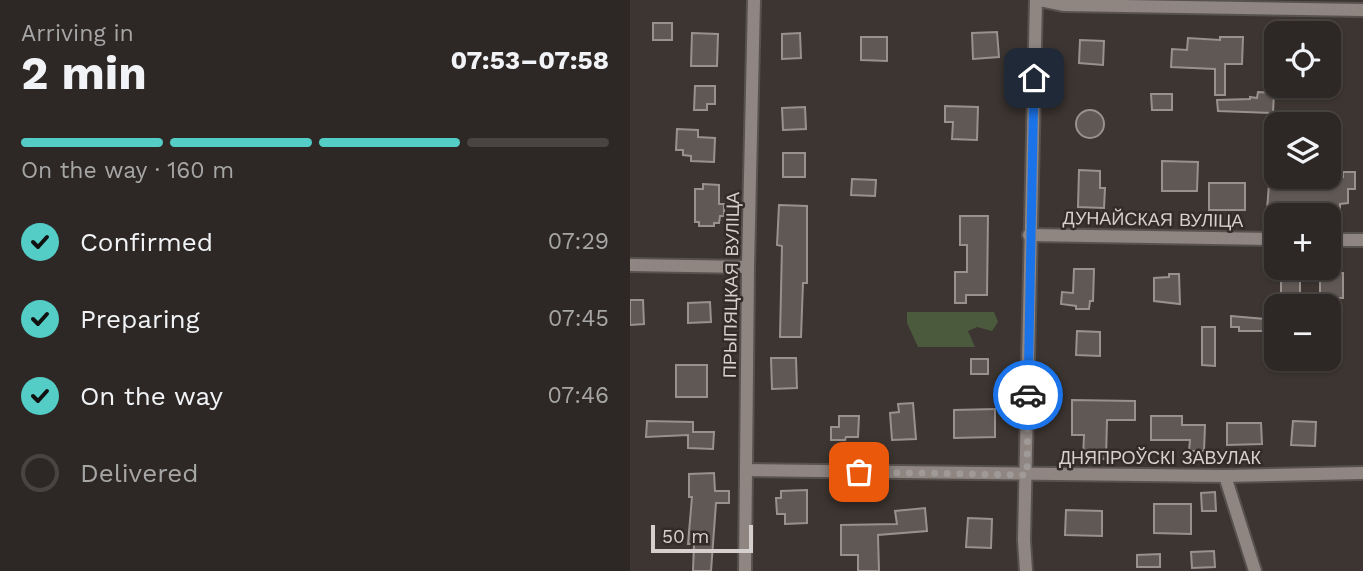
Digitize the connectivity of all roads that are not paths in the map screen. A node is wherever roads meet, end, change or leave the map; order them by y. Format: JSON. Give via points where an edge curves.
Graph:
{"nodes":[{"id":1,"x":754,"y":0,"type":"edge"},
{"id":2,"x":1038,"y":0,"type":"edge"},
{"id":3,"x":1363,"y":10,"type":"edge"},
{"id":4,"x":1029,"y":235,"type":"junction"},
{"id":5,"x":1264,"y":239,"type":"edge"},
{"id":6,"x":1341,"y":240,"type":"edge"},
{"id":7,"x":1363,"y":240,"type":"edge"},
{"id":8,"x":630,"y":265,"type":"edge"},
{"id":9,"x":748,"y":267,"type":"junction"},
{"id":10,"x":747,"y":470,"type":"junction"},
{"id":11,"x":1363,"y":473,"type":"edge"},
{"id":12,"x":1027,"y":475,"type":"junction"},
{"id":13,"x":1225,"y":476,"type":"junction"},
{"id":14,"x":745,"y":571,"type":"edge"},
{"id":15,"x":1026,"y":571,"type":"edge"},
{"id":16,"x":1255,"y":571,"type":"edge"}],
"edges":[{"from":1,"to":9,"type":"street","name":"ПРЫПЯЦКАЯ ВУЛІЦА"},
{"from":2,"to":3,"type":"street","via":[[1063,5]]},
{"from":2,"to":4,"type":"street"},
{"from":4,"to":5,"type":"street","name":"ДУНАЙСКАЯ ВУЛІЦА"},
{"from":4,"to":12,"type":"street"},
{"from":6,"to":7,"type":"street"},
{"from":8,"to":9,"type":"street"},
{"from":9,"to":10,"type":"street","name":"ПРЫПЯЦКАЯ ВУЛІЦА"},
{"from":10,"to":12,"type":"street","name":"ДНЯПРОЎСКІ ЗАВУЛАК"},
{"from":10,"to":14,"type":"street","name":"ПРЫПЯЦКАЯ ВУЛІЦА"},
{"from":11,"to":13,"type":"street","name":"ДНЯПРОЎСКІ ЗАВУЛАК"},
{"from":12,"to":13,"type":"street","name":"ДНЯПРОЎСКІ ЗАВУЛАК"},
{"from":12,"to":15,"type":"street"},
{"from":13,"to":16,"type":"street"}]}
